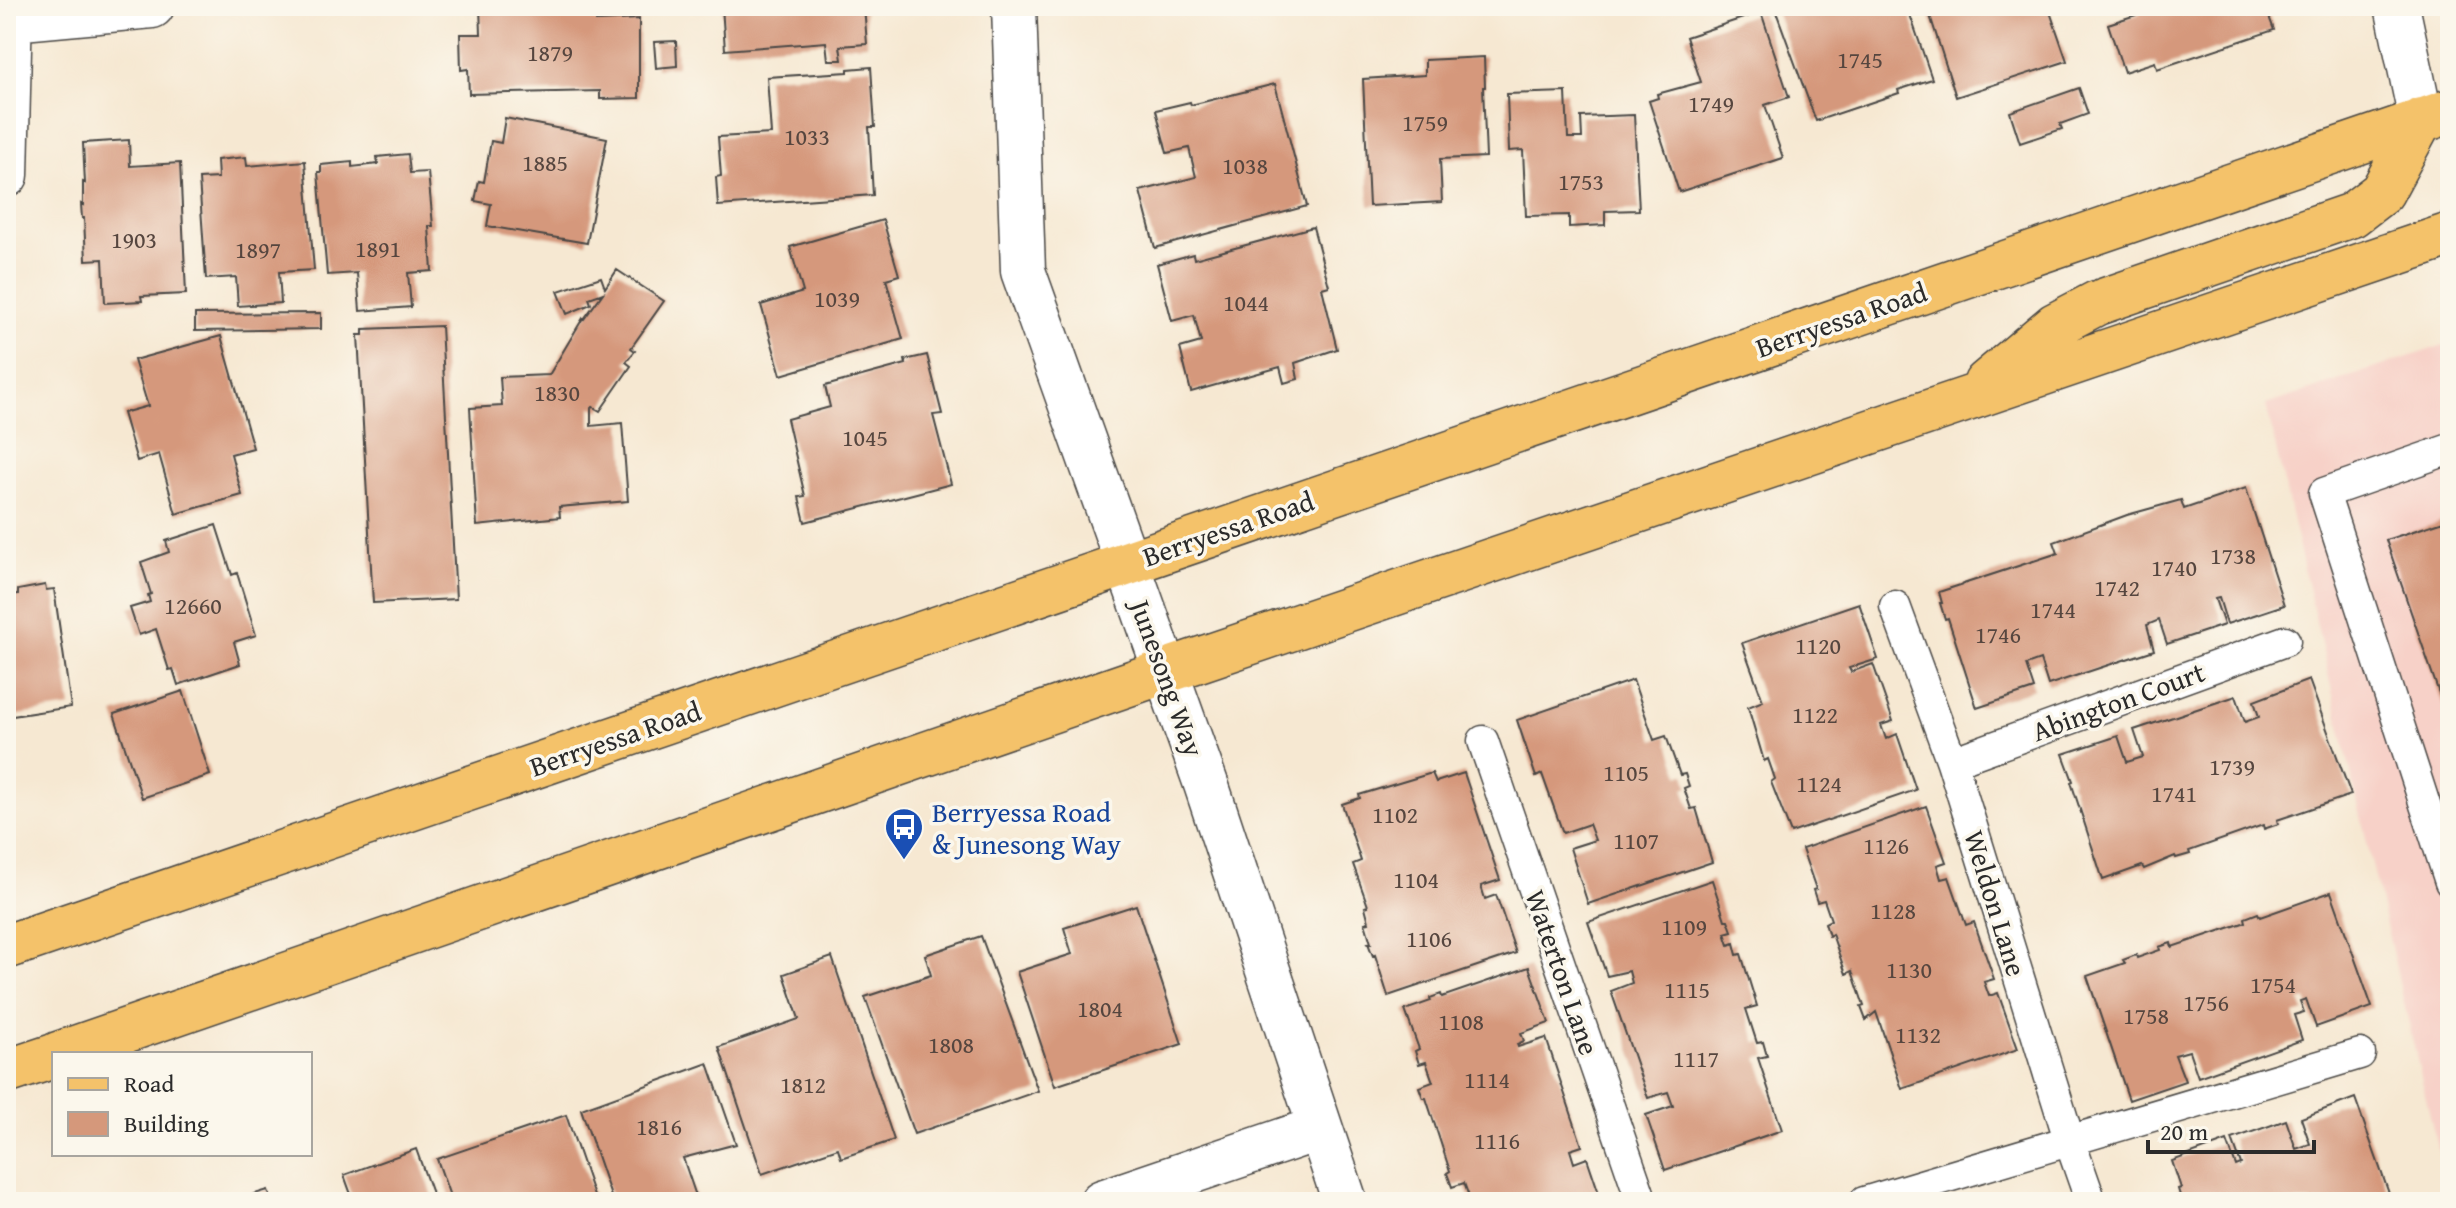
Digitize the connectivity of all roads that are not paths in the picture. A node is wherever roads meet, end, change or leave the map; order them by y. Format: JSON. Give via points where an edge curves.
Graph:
{"nodes":[{"id":1,"x":152,"y":6,"type":"edge"},
{"id":2,"x":1014,"y":6,"type":"edge"},
{"id":3,"x":2397,"y":6,"type":"edge"},
{"id":4,"x":11,"y":12,"type":"edge"},
{"id":5,"x":2436,"y":116,"type":"edge"},
{"id":6,"x":6,"y":175,"type":"edge"},
{"id":7,"x":2450,"y":235,"type":"edge"},
{"id":8,"x":1966,"y":400,"type":"junction"},
{"id":9,"x":2450,"y":449,"type":"edge"},
{"id":10,"x":1127,"y":563,"type":"junction"},
{"id":11,"x":1895,"y":606,"type":"dead end"},
{"id":12,"x":2285,"y":641,"type":"dead end"},
{"id":13,"x":1166,"y":671,"type":"junction"},
{"id":14,"x":1483,"y":741,"type":"dead end"},
{"id":15,"x":1952,"y":762,"type":"junction"},
{"id":16,"x":2450,"y":882,"type":"edge"},
{"id":17,"x":6,"y":947,"type":"edge"},
{"id":18,"x":65,"y":1052,"type":"edge"},
{"id":19,"x":2360,"y":1054,"type":"dead end"},
{"id":20,"x":52,"y":1056,"type":"edge"},
{"id":21,"x":6,"y":1072,"type":"edge"},
{"id":22,"x":1320,"y":1128,"type":"junction"},
{"id":23,"x":2069,"y":1139,"type":"junction"},
{"id":24,"x":1102,"y":1202,"type":"edge"},
{"id":25,"x":1345,"y":1202,"type":"edge"},
{"id":26,"x":1642,"y":1202,"type":"edge"},
{"id":27,"x":1864,"y":1202,"type":"edge"},
{"id":28,"x":2091,"y":1202,"type":"edge"}],
"edges":[{"from":1,"to":4,"type":"street"},
{"from":2,"to":10,"type":"street","name":"Junesong Way","via":[[1023,271]]},
{"from":3,"to":5,"type":"street"},
{"from":4,"to":6,"type":"street"},
{"from":5,"to":8,"type":"main road","via":[[2382,192],[2352,215],[2097,303],[2055,325]]},
{"from":5,"to":10,"type":"main road","name":"Berryessa Road"},
{"from":7,"to":8,"type":"main road"},
{"from":8,"to":13,"type":"main road"},
{"from":9,"to":16,"type":"lane","via":[[2324,493]]},
{"from":10,"to":13,"type":"street","name":"Junesong Way"},
{"from":10,"to":17,"type":"main road","name":"Berryessa Road"},
{"from":11,"to":15,"type":"lane","name":"Weldon Lane"},
{"from":12,"to":15,"type":"lane","name":"Abington Court"},
{"from":13,"to":18,"type":"main road"},
{"from":13,"to":22,"type":"street","name":"Junesong Way"},
{"from":14,"to":26,"type":"lane","name":"Waterton Lane"},
{"from":15,"to":23,"type":"lane","name":"Weldon Lane"},
{"from":19,"to":23,"type":"lane"},
{"from":20,"to":21,"type":"main road"},
{"from":22,"to":24,"type":"street"},
{"from":22,"to":25,"type":"street","name":"Junesong Way"},
{"from":23,"to":27,"type":"lane"},
{"from":23,"to":28,"type":"lane","name":"Weldon Lane"}]}
